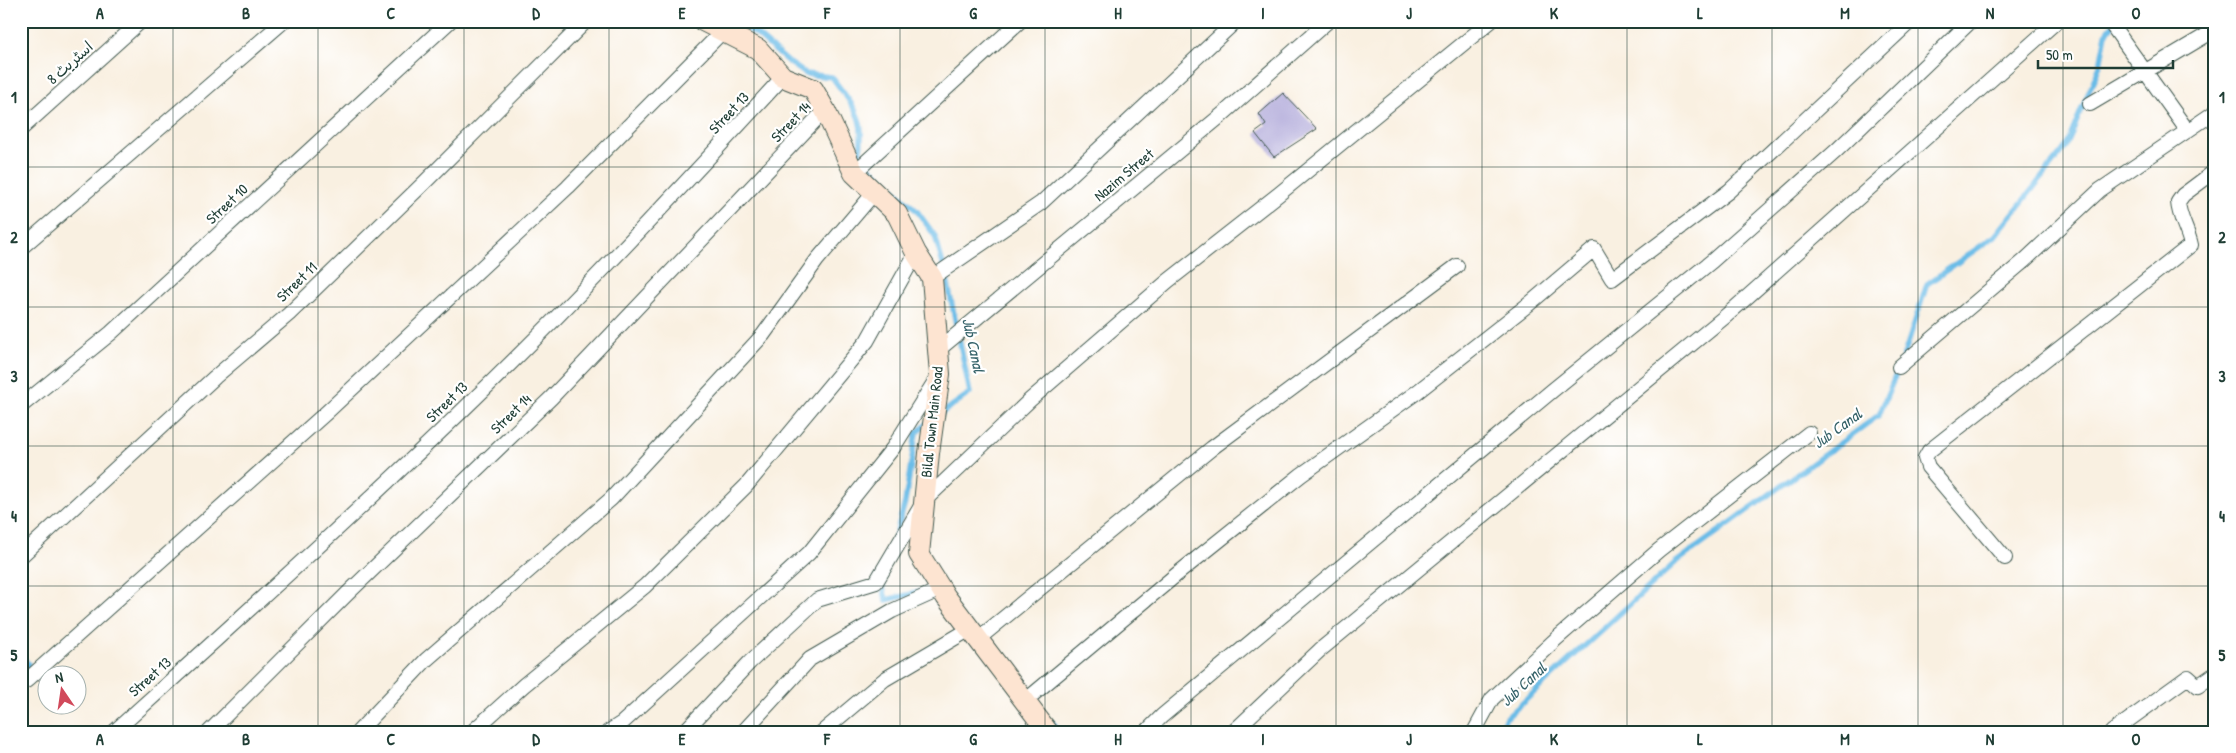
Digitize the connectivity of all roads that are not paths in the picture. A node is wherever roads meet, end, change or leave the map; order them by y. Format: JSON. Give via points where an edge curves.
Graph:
{"nodes":[{"id":1,"x":141,"y":21,"type":"edge"},
{"id":2,"x":284,"y":21,"type":"edge"},
{"id":3,"x":450,"y":21,"type":"edge"},
{"id":4,"x":586,"y":21,"type":"edge"},
{"id":5,"x":703,"y":21,"type":"edge"},
{"id":6,"x":1020,"y":21,"type":"edge"},
{"id":7,"x":1236,"y":21,"type":"edge"},
{"id":8,"x":1328,"y":21,"type":"edge"},
{"id":9,"x":1491,"y":21,"type":"edge"},
{"id":10,"x":1911,"y":21,"type":"edge"},
{"id":11,"x":1971,"y":21,"type":"edge"},
{"id":12,"x":2057,"y":21,"type":"edge"},
{"id":13,"x":2109,"y":21,"type":"edge"},
{"id":14,"x":2215,"y":30,"type":"edge"},
{"id":15,"x":722,"y":32,"type":"junction"},
{"id":16,"x":2146,"y":72,"type":"junction"},
{"id":17,"x":783,"y":77,"type":"junction"},
{"id":18,"x":2090,"y":104,"type":"dead end"},
{"id":19,"x":825,"y":110,"type":"junction"},
{"id":20,"x":2215,"y":112,"type":"edge"},
{"id":21,"x":21,"y":129,"type":"edge"},
{"id":22,"x":2187,"y":130,"type":"junction"},
{"id":23,"x":2215,"y":171,"type":"edge"},
{"id":24,"x":854,"y":173,"type":"junction"},
{"id":25,"x":874,"y":193,"type":"junction"},
{"id":26,"x":21,"y":248,"type":"edge"},
{"id":27,"x":916,"y":253,"type":"junction"},
{"id":28,"x":1457,"y":266,"type":"dead end"},
{"id":29,"x":932,"y":278,"type":"junction"},
{"id":30,"x":938,"y":350,"type":"junction"},
{"id":31,"x":1900,"y":367,"type":"dead end"},
{"id":32,"x":940,"y":374,"type":"junction"},
{"id":33,"x":21,"y":406,"type":"edge"},
{"id":34,"x":1809,"y":433,"type":"dead end"},
{"id":35,"x":924,"y":501,"type":"junction"},
{"id":36,"x":21,"y":556,"type":"edge"},
{"id":37,"x":2005,"y":558,"type":"dead end"},
{"id":38,"x":941,"y":589,"type":"junction"},
{"id":39,"x":974,"y":634,"type":"junction"},
{"id":40,"x":2215,"y":674,"type":"edge"},
{"id":41,"x":23,"y":681,"type":"edge"},
{"id":42,"x":1025,"y":701,"type":"junction"},
{"id":43,"x":114,"y":732,"type":"edge"},
{"id":44,"x":209,"y":732,"type":"edge"},
{"id":45,"x":358,"y":732,"type":"edge"},
{"id":46,"x":472,"y":732,"type":"edge"},
{"id":47,"x":608,"y":732,"type":"edge"},
{"id":48,"x":684,"y":732,"type":"edge"},
{"id":49,"x":743,"y":732,"type":"edge"},
{"id":50,"x":822,"y":732,"type":"edge"},
{"id":51,"x":1048,"y":732,"type":"edge"},
{"id":52,"x":1146,"y":732,"type":"edge"},
{"id":53,"x":1233,"y":732,"type":"edge"},
{"id":54,"x":1474,"y":732,"type":"edge"},
{"id":55,"x":2112,"y":732,"type":"edge"}],
"edges":[{"from":1,"to":21,"type":"street","name":"اسٹریٹ 8"},
{"from":2,"to":26,"type":"street"},
{"from":3,"to":33,"type":"street","name":"Street 10","via":[[111,333]]},
{"from":4,"to":36,"type":"street","name":"Street 11","via":[[289,314],[215,377]]},
{"from":5,"to":15,"type":"street","name":"Bilal Town Main Road"},
{"from":6,"to":24,"type":"street"},
{"from":7,"to":29,"type":"street","via":[[1041,203]]},
{"from":8,"to":30,"type":"street","name":"Nazim Street","via":[[1223,114]]},
{"from":9,"to":35,"type":"street","via":[[1168,281],[1030,400]]},
{"from":10,"to":42,"type":"street","via":[[1729,191],[1612,279],[1594,249],[1416,392],[1301,474]]},
{"from":11,"to":52,"type":"street","via":[[1836,152],[1712,261]]},
{"from":12,"to":53,"type":"street","via":[[1727,315],[1320,650]]},
{"from":13,"to":16,"type":"street"},
{"from":14,"to":16,"type":"street"},
{"from":15,"to":17,"type":"street","name":"Bilal Town Main Road","via":[[758,50]]},
{"from":15,"to":41,"type":"street","via":[[539,215],[327,412]]},
{"from":16,"to":18,"type":"street"},
{"from":16,"to":22,"type":"street"},
{"from":17,"to":19,"type":"street","name":"Bilal Town Main Road","via":[[813,89]]},
{"from":17,"to":43,"type":"street","name":"Street 13","via":[[704,164],[514,360],[341,526]]},
{"from":19,"to":24,"type":"street","name":"Bilal Town Main Road"},
{"from":19,"to":44,"type":"street","name":"Street 14","via":[[552,398],[348,593]]},
{"from":20,"to":22,"type":"street"},
{"from":22,"to":31,"type":"street","via":[[2100,190],[2024,261]]},
{"from":23,"to":37,"type":"street","via":[[2178,202],[2179,214],[2191,245],[1929,451],[1925,458],[1928,466]]},
{"from":24,"to":25,"type":"street","name":"Bilal Town Main Road"},
{"from":25,"to":27,"type":"street","name":"Bilal Town Main Road","via":[[896,214]]},
{"from":25,"to":45,"type":"street","via":[[817,260],[763,335],[611,499],[426,660]]},
{"from":27,"to":29,"type":"street","name":"Bilal Town Main Road"},
{"from":27,"to":46,"type":"street","via":[[868,341],[746,486],[645,586]]},
{"from":28,"to":39,"type":"street","via":[[1212,448]]},
{"from":29,"to":30,"type":"street","name":"Bilal Town Main Road"},
{"from":30,"to":32,"type":"street","name":"Bilal Town Main Road"},
{"from":32,"to":35,"type":"street","name":"Bilal Town Main Road"},
{"from":32,"to":47,"type":"street","via":[[892,448],[809,553],[622,723]]},
{"from":34,"to":54,"type":"street","via":[[1659,550],[1556,639],[1492,699]]},
{"from":35,"to":38,"type":"street","name":"Bilal Town Main Road","via":[[919,554]]},
{"from":35,"to":48,"type":"street","via":[[876,582],[817,600],[750,662]]},
{"from":38,"to":39,"type":"street","name":"Bilal Town Main Road"},
{"from":38,"to":49,"type":"street","via":[[892,611],[810,659]]},
{"from":39,"to":42,"type":"street","name":"Bilal Town Main Road"},
{"from":39,"to":50,"type":"street","via":[[885,678]]},
{"from":40,"to":55,"type":"street","via":[[2198,686],[2188,677]]},
{"from":42,"to":51,"type":"street","name":"Bilal Town Main Road"}]}
